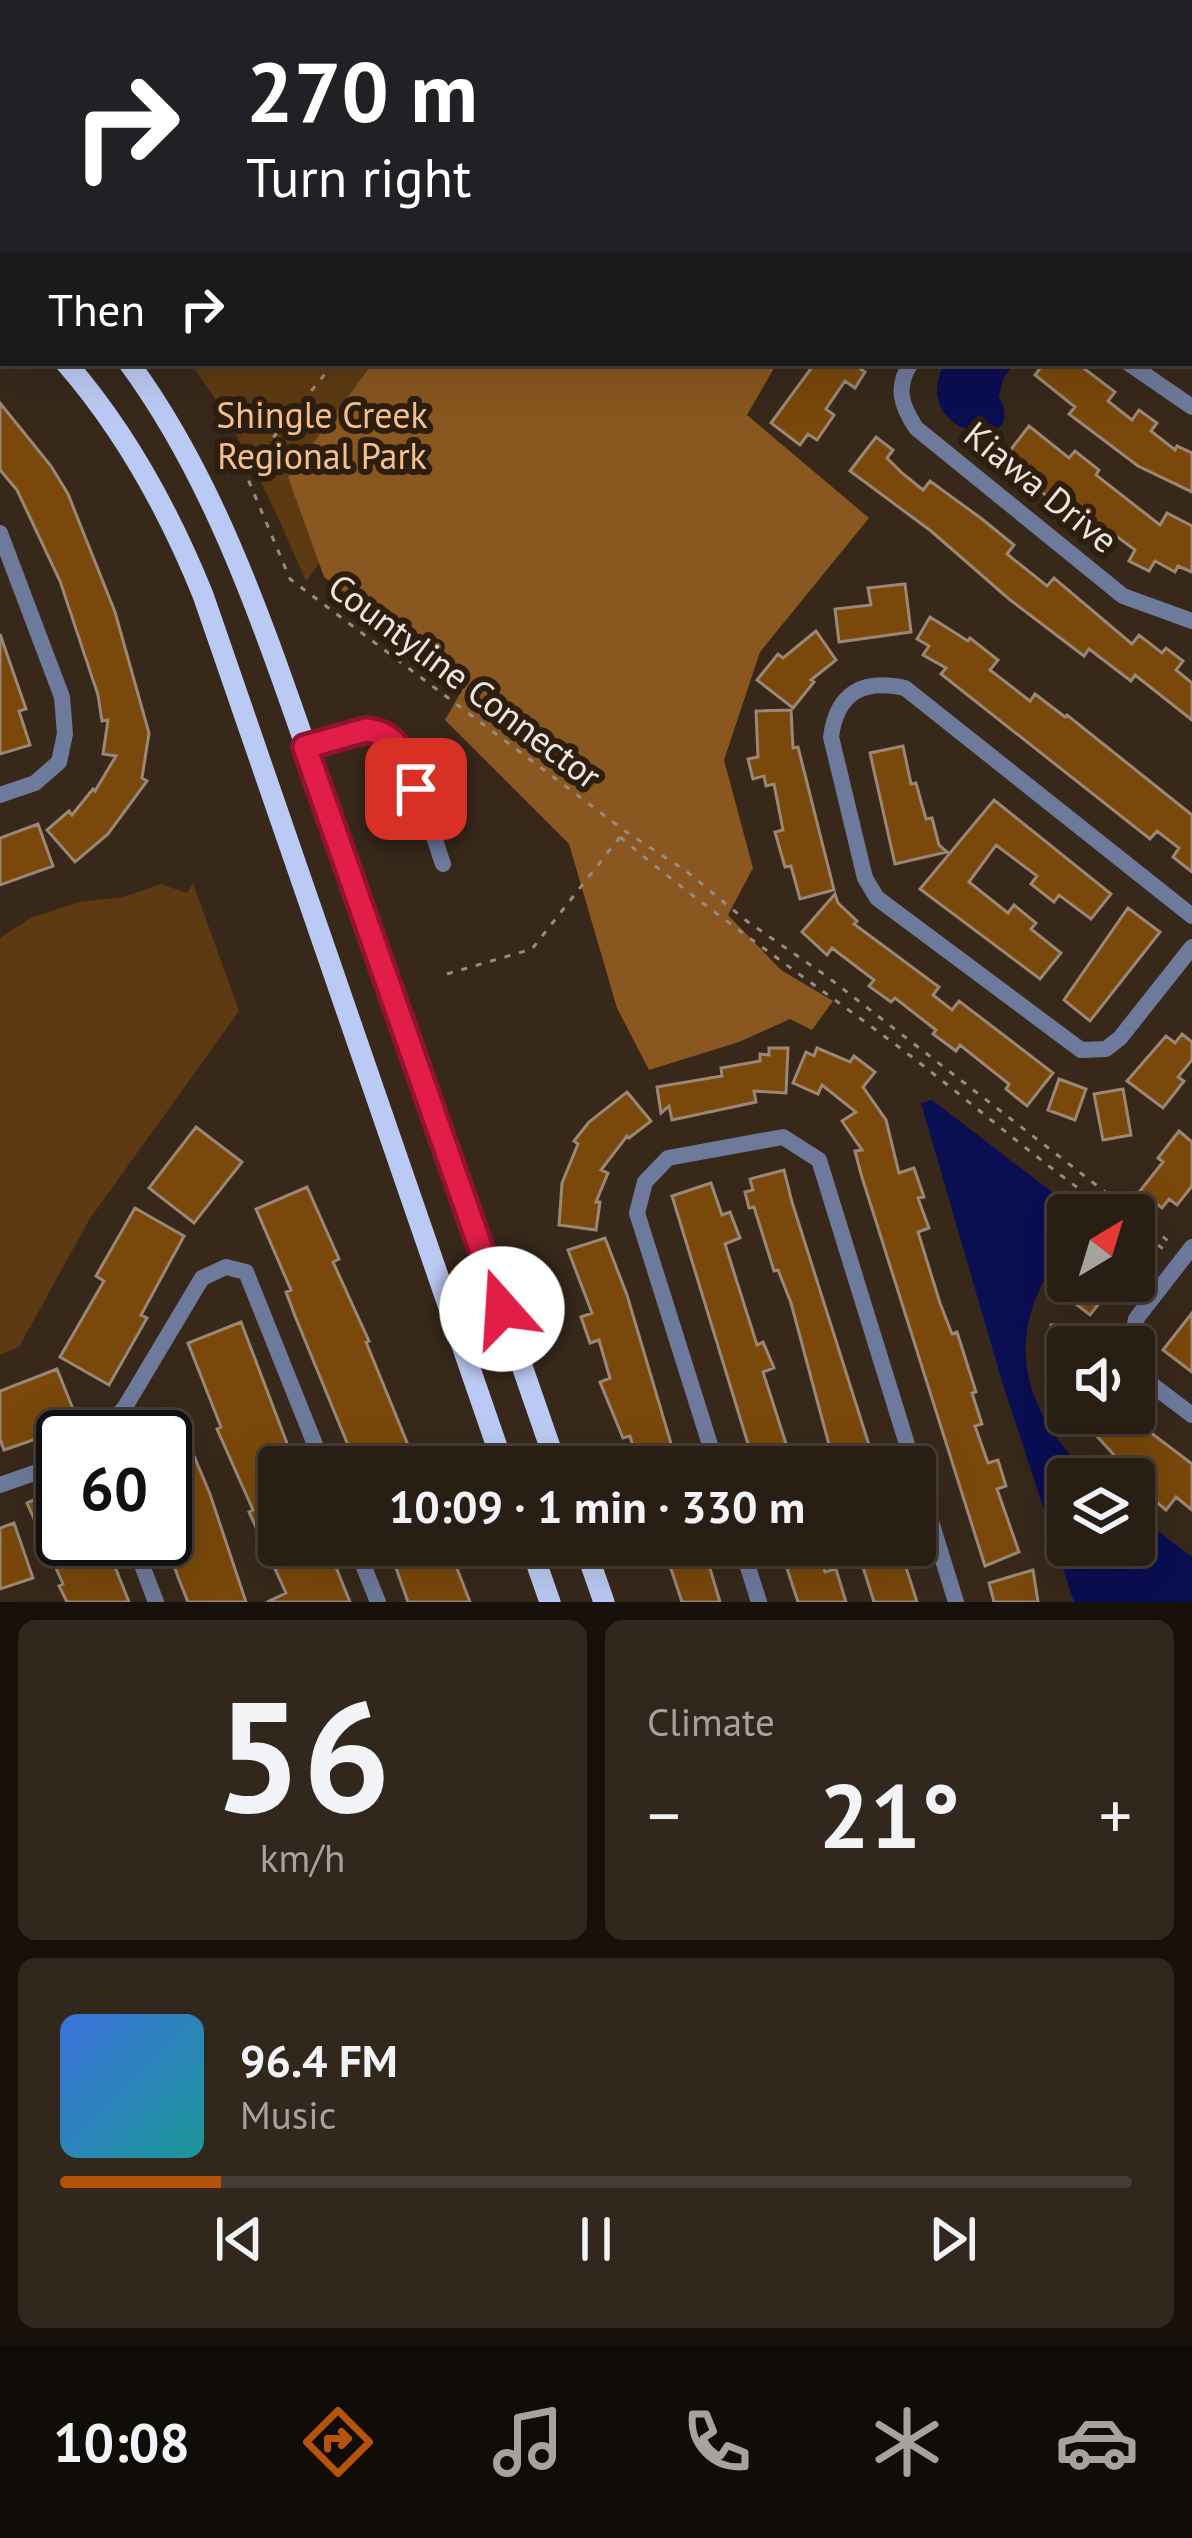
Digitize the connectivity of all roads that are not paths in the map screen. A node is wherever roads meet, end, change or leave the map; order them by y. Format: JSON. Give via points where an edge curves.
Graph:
{"nodes":[{"id":1,"x":68,"y":366,"type":"edge"},
{"id":2,"x":131,"y":366,"type":"edge"},
{"id":3,"x":909,"y":366,"type":"edge"},
{"id":4,"x":1132,"y":366,"type":"edge"},
{"id":5,"x":1192,"y":407,"type":"edge"},
{"id":6,"x":0,"y":533,"type":"edge"},
{"id":7,"x":1192,"y":621,"type":"edge"},
{"id":8,"x":305,"y":747,"type":"junction"},
{"id":9,"x":0,"y":795,"type":"edge"},
{"id":10,"x":442,"y":864,"type":"dead end"},
{"id":11,"x":1192,"y":916,"type":"edge"},
{"id":12,"x":1192,"y":947,"type":"edge"},
{"id":13,"x":1186,"y":1254,"type":"edge"},
{"id":14,"x":1135,"y":1326,"type":"edge"},
{"id":15,"x":1155,"y":1387,"type":"edge"},
{"id":16,"x":122,"y":1410,"type":"edge"},
{"id":17,"x":1192,"y":1415,"type":"edge"},
{"id":18,"x":316,"y":1446,"type":"edge"},
{"id":19,"x":497,"y":1446,"type":"edge"},
{"id":20,"x":550,"y":1446,"type":"edge"},
{"id":21,"x":710,"y":1446,"type":"edge"},
{"id":22,"x":908,"y":1446,"type":"edge"},
{"id":23,"x":36,"y":1472,"type":"edge"},
{"id":24,"x":0,"y":1485,"type":"edge"},
{"id":25,"x":936,"y":1537,"type":"edge"},
{"id":26,"x":142,"y":1566,"type":"edge"},
{"id":27,"x":363,"y":1566,"type":"edge"},
{"id":28,"x":537,"y":1566,"type":"edge"},
{"id":29,"x":591,"y":1566,"type":"edge"},
{"id":30,"x":748,"y":1566,"type":"edge"},
{"id":31,"x":156,"y":1602,"type":"edge"},
{"id":32,"x":378,"y":1602,"type":"edge"},
{"id":33,"x":550,"y":1602,"type":"edge"},
{"id":34,"x":604,"y":1602,"type":"edge"},
{"id":35,"x":759,"y":1602,"type":"edge"},
{"id":36,"x":956,"y":1602,"type":"edge"}],
"edges":[{"from":1,"to":19,"type":"main road","via":[[154,487],[196,577]]},
{"from":2,"to":8,"type":"main road","via":[[223,530]]},
{"from":3,"to":7,"type":"street","name":"Kiawa Drive","via":[[900,404],[916,428],[1123,596]]},
{"from":4,"to":5,"type":"street"},
{"from":6,"to":9,"type":"street","via":[[62,697],[65,734],[47,773]]},
{"from":8,"to":10,"type":"street","via":[[366,730],[388,735],[403,752]]},
{"from":8,"to":20,"type":"main road"},
{"from":11,"to":12,"type":"street","via":[[905,688],[881,683],[851,693],[834,715],[832,737],[865,878],[878,898],[1081,1050],[1106,1049],[1120,1038]]},
{"from":13,"to":14,"type":"street"},
{"from":15,"to":17,"type":"street"},
{"from":16,"to":18,"type":"street","via":[[202,1279],[226,1267],[246,1272]]},
{"from":21,"to":22,"type":"street","via":[[637,1213],[645,1182],[668,1158],[783,1137],[819,1160]]},
{"from":23,"to":24,"type":"street"},
{"from":25,"to":36,"type":"street"},
{"from":26,"to":31,"type":"street"},
{"from":27,"to":32,"type":"street"},
{"from":28,"to":33,"type":"main road"},
{"from":29,"to":34,"type":"main road"},
{"from":30,"to":35,"type":"street"}]}
